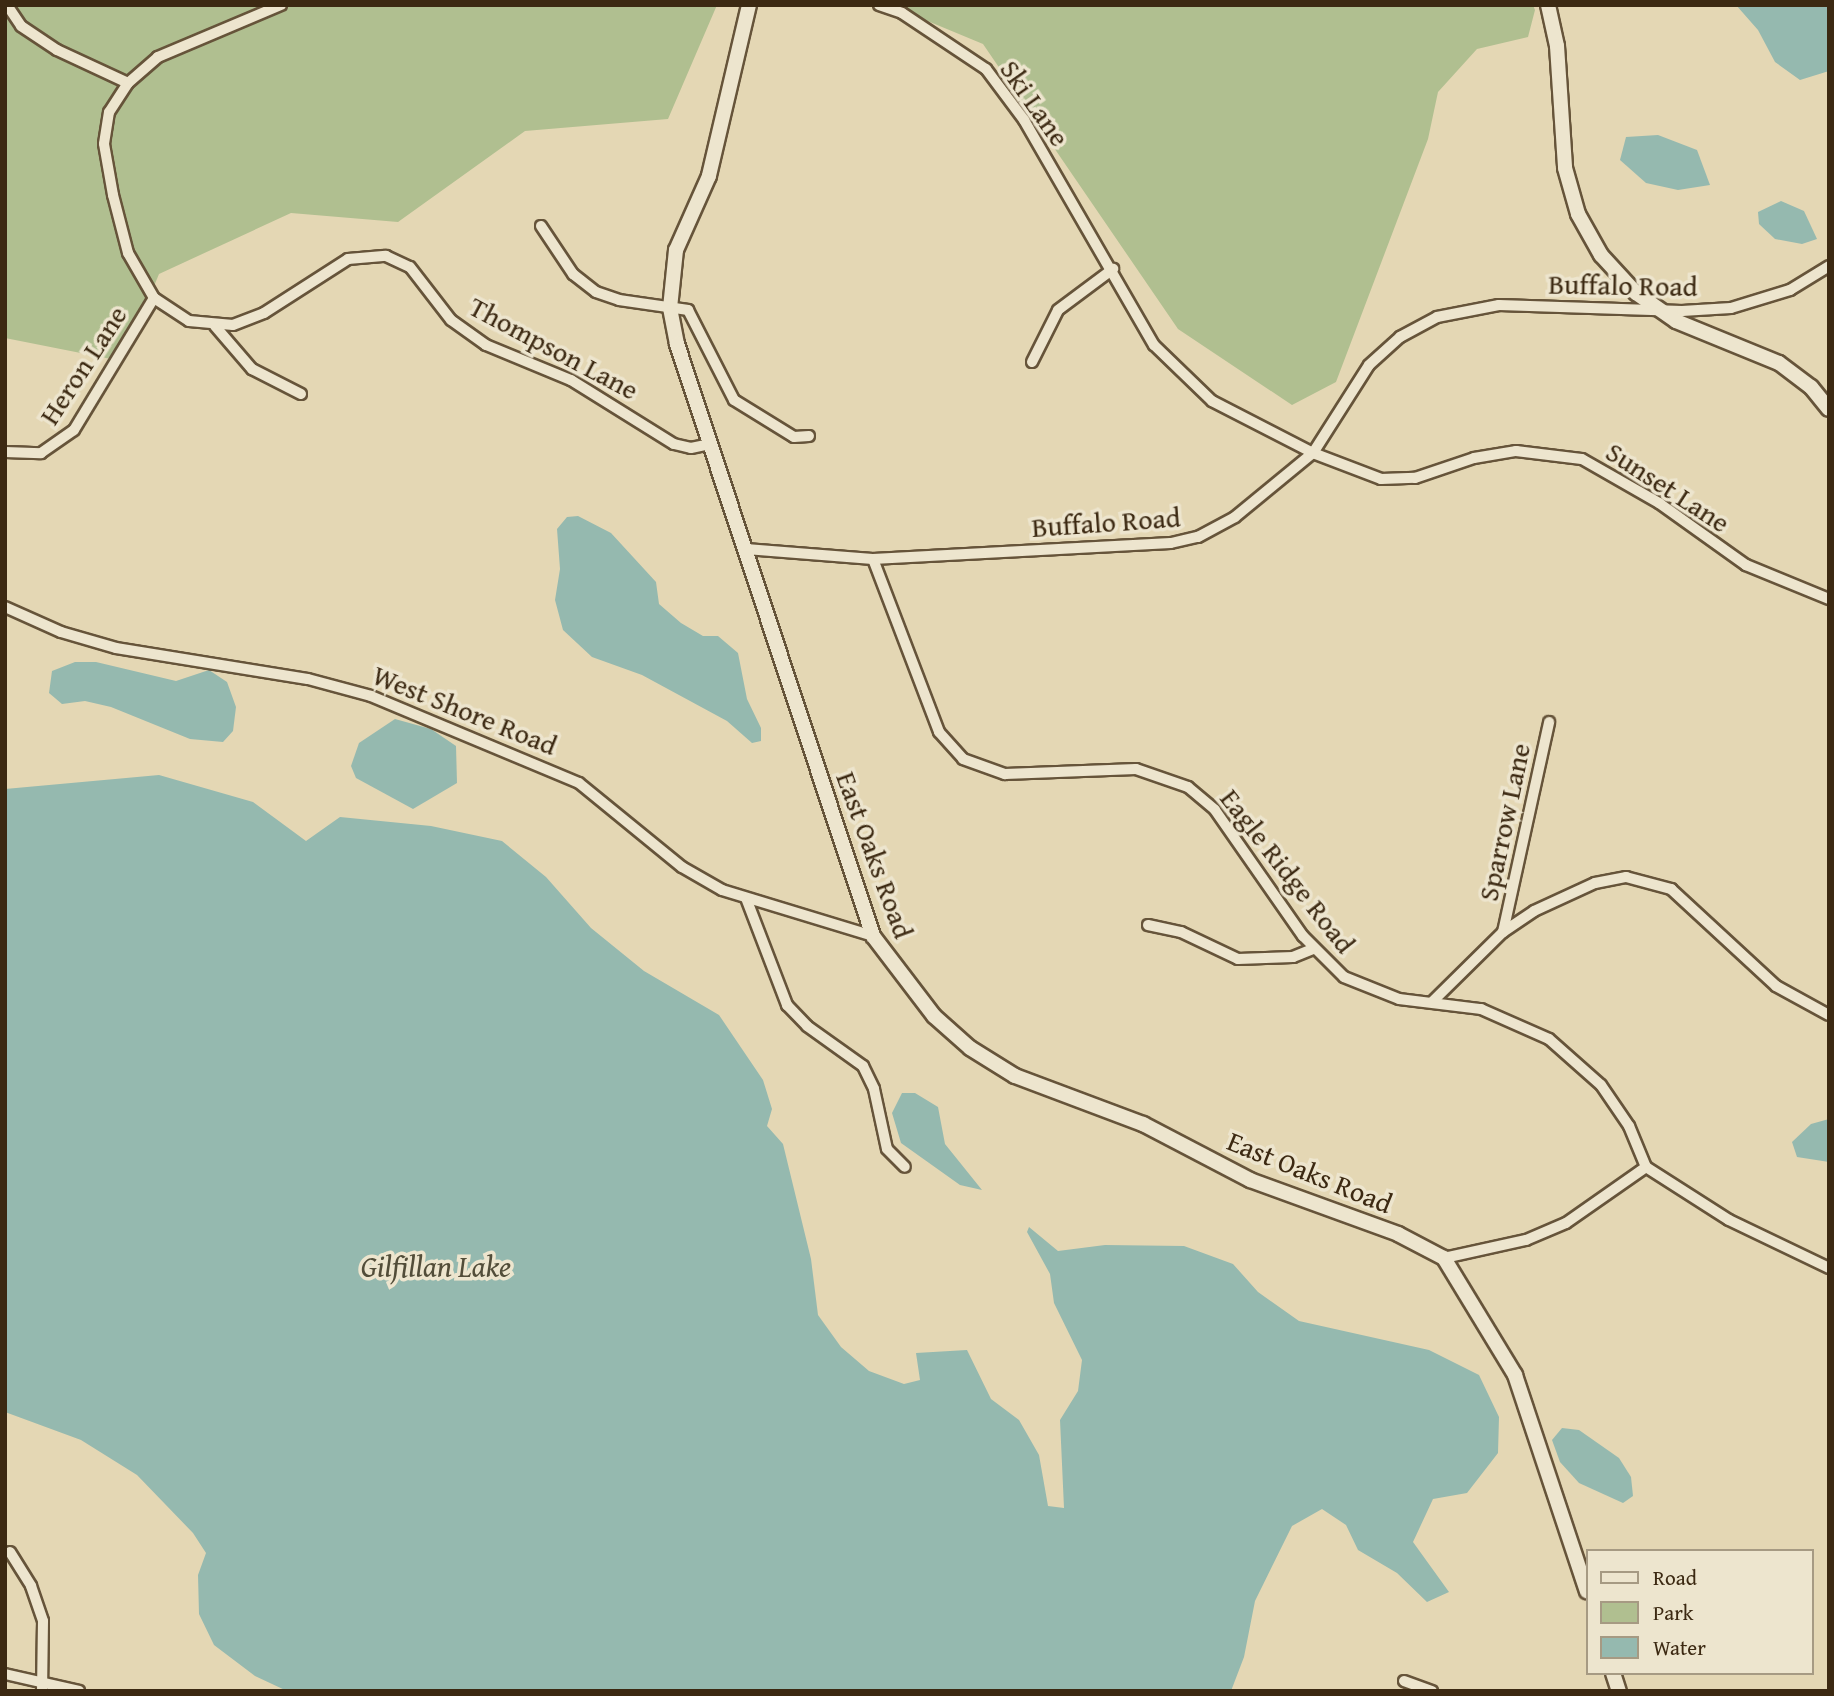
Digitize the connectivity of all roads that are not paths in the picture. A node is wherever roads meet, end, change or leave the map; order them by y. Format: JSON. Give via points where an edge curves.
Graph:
{"nodes":[{"id":1,"x":7,"y":5,"type":"edge"},
{"id":2,"x":281,"y":5,"type":"edge"},
{"id":3,"x":748,"y":5,"type":"edge"},
{"id":4,"x":879,"y":5,"type":"edge"},
{"id":5,"x":1548,"y":5,"type":"edge"},
{"id":6,"x":128,"y":83,"type":"junction"},
{"id":7,"x":541,"y":226,"type":"dead end"},
{"id":8,"x":1829,"y":266,"type":"edge"},
{"id":9,"x":1112,"y":269,"type":"junction"},
{"id":10,"x":154,"y":298,"type":"junction"},
{"id":11,"x":670,"y":308,"type":"junction"},
{"id":12,"x":1658,"y":309,"type":"junction"},
{"id":13,"x":215,"y":326,"type":"junction"},
{"id":14,"x":1032,"y":362,"type":"dead end"},
{"id":15,"x":301,"y":394,"type":"dead end"},
{"id":16,"x":1829,"y":410,"type":"edge"},
{"id":17,"x":809,"y":436,"type":"dead end"},
{"id":18,"x":710,"y":444,"type":"junction"},
{"id":19,"x":5,"y":452,"type":"edge"},
{"id":20,"x":1313,"y":453,"type":"junction"},
{"id":21,"x":746,"y":550,"type":"junction"},
{"id":22,"x":873,"y":559,"type":"junction"},
{"id":23,"x":1829,"y":599,"type":"edge"},
{"id":24,"x":5,"y":607,"type":"edge"},
{"id":25,"x":1549,"y":722,"type":"dead end"},
{"id":26,"x":746,"y":898,"type":"junction"},
{"id":27,"x":1148,"y":925,"type":"dead end"},
{"id":28,"x":1503,"y":932,"type":"junction"},
{"id":29,"x":873,"y":936,"type":"junction"},
{"id":30,"x":1313,"y":948,"type":"junction"},
{"id":31,"x":1432,"y":1002,"type":"junction"},
{"id":32,"x":1829,"y":1015,"type":"edge"},
{"id":33,"x":905,"y":1167,"type":"dead end"},
{"id":34,"x":1646,"y":1167,"type":"junction"},
{"id":35,"x":1444,"y":1258,"type":"junction"},
{"id":36,"x":1829,"y":1268,"type":"edge"},
{"id":37,"x":10,"y":1552,"type":"dead end"},
{"id":38,"x":1586,"y":1588,"type":"edge"},
{"id":39,"x":5,"y":1674,"type":"edge"},
{"id":40,"x":1404,"y":1681,"type":"dead end"},
{"id":41,"x":42,"y":1686,"type":"edge"},
{"id":42,"x":79,"y":1691,"type":"edge"},
{"id":43,"x":1432,"y":1691,"type":"edge"}],
"edges":[{"from":1,"to":6,"type":"street","via":[[21,26],[57,50]]},
{"from":2,"to":6,"type":"street","via":[[174,49]]},
{"from":3,"to":11,"type":"street","name":"East Oaks Road","via":[[709,176],[676,250]]},
{"from":4,"to":9,"type":"street","name":"Ski Lane","via":[[902,13],[986,69],[1024,120]]},
{"from":5,"to":12,"type":"street","via":[[1557,46],[1565,168],[1574,202],[1601,255]]},
{"from":6,"to":10,"type":"street","via":[[109,112],[104,144],[128,253]]},
{"from":7,"to":11,"type":"street","via":[[573,274],[596,292]]},
{"from":8,"to":12,"type":"street","name":"Buffalo Road","via":[[1790,290],[1751,304],[1706,311]]},
{"from":9,"to":14,"type":"street","via":[[1058,310]]},
{"from":9,"to":20,"type":"street","name":"Ski Lane","via":[[1154,345],[1191,384],[1236,415]]},
{"from":10,"to":13,"type":"street","via":[[189,321]]},
{"from":10,"to":19,"type":"street","name":"Heron Lane","via":[[75,430],[41,453]]},
{"from":11,"to":17,"type":"street","via":[[688,310],[726,389],[744,410],[794,438]]},
{"from":11,"to":18,"type":"street","name":"East Oaks Road"},
{"from":12,"to":16,"type":"street","via":[[1697,333],[1779,363],[1811,387]]},
{"from":12,"to":20,"type":"street","name":"Buffalo Road","via":[[1499,305],[1437,317],[1400,337],[1369,365]]},
{"from":13,"to":15,"type":"street","via":[[252,369]]},
{"from":13,"to":18,"type":"street","name":"Thompson Lane","via":[[264,313],[348,259],[386,256],[410,267],[450,320],[486,345],[571,380],[674,444],[691,448]]},
{"from":18,"to":21,"type":"street","name":"East Oaks Road"},
{"from":20,"to":22,"type":"street","name":"Buffalo Road","via":[[1235,517],[1198,537],[1171,543]]},
{"from":20,"to":23,"type":"street","name":"Sunset Lane","via":[[1381,480],[1415,478],[1516,450],[1582,460],[1659,503],[1746,565]]},
{"from":21,"to":22,"type":"street","name":"Buffalo Road"},
{"from":21,"to":29,"type":"street","name":"East Oaks Road"},
{"from":22,"to":30,"type":"street","name":"Eagle Ridge Road","via":[[939,732],[951,749],[975,766],[1005,774],[1136,769],[1188,787],[1215,810]]},
{"from":24,"to":26,"type":"street","name":"West Shore Road","via":[[107,646],[308,679],[371,696],[561,773],[596,795],[682,867]]},
{"from":25,"to":28,"type":"street","name":"Sparrow Lane"},
{"from":26,"to":29,"type":"street","name":"West Shore Road"},
{"from":26,"to":33,"type":"street","via":[[787,1004],[807,1026],[863,1066],[874,1089],[887,1149]]},
{"from":27,"to":30,"type":"street","via":[[1181,932],[1238,959],[1293,957]]},
{"from":28,"to":31,"type":"street"},
{"from":28,"to":32,"type":"street","via":[[1534,911],[1595,883],[1641,878],[1684,898],[1776,986]]},
{"from":29,"to":35,"type":"street","name":"East Oaks Road","via":[[934,1016],[970,1048],[1015,1076],[1143,1124],[1250,1180],[1398,1234]]},
{"from":30,"to":31,"type":"street","name":"Eagle Ridge Road","via":[[1330,967],[1362,988],[1399,999]]},
{"from":31,"to":34,"type":"street","name":"Eagle Ridge Road","via":[[1505,1017],[1569,1054],[1616,1105]]},
{"from":34,"to":35,"type":"street","via":[[1566,1223],[1526,1240]]},
{"from":34,"to":36,"type":"street","via":[[1729,1220]]},
{"from":35,"to":38,"type":"street","via":[[1515,1376]]},
{"from":37,"to":41,"type":"street","via":[[31,1586],[43,1621]]},
{"from":39,"to":41,"type":"street"},
{"from":40,"to":43,"type":"street"},
{"from":41,"to":42,"type":"street"}]}
